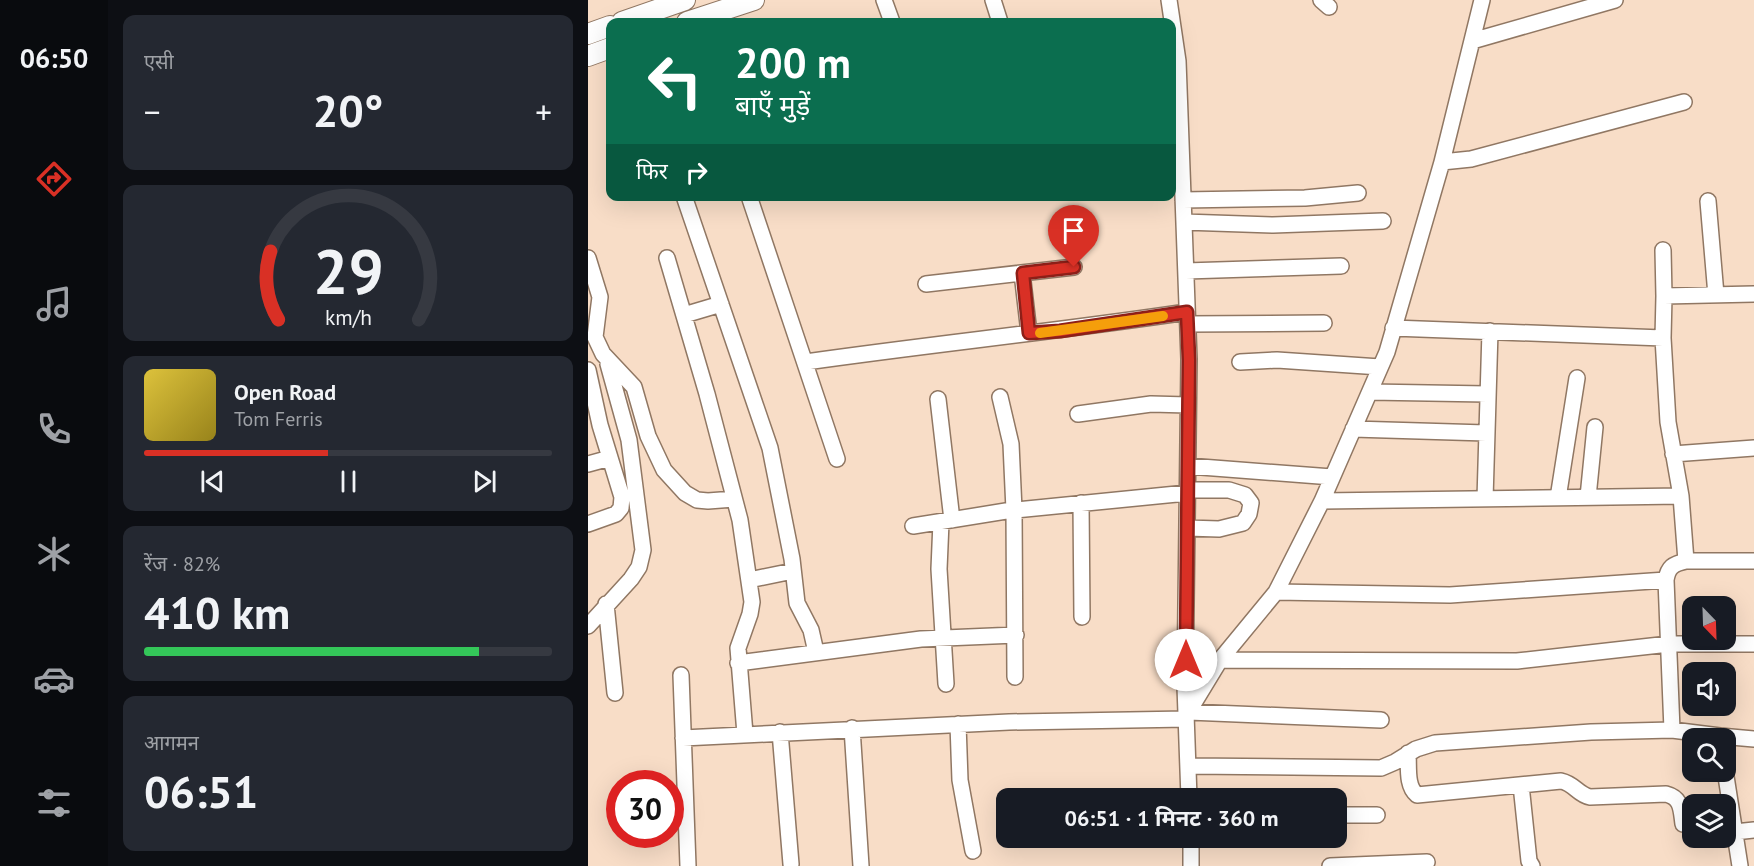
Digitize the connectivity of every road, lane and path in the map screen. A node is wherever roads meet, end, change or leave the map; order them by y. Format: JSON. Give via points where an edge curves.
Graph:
{"nodes":[{"id":1,"x":685,"y":0,"type":"edge"},
{"id":2,"x":754,"y":0,"type":"edge"},
{"id":3,"x":885,"y":0,"type":"edge"},
{"id":4,"x":993,"y":0,"type":"edge"},
{"id":5,"x":1169,"y":0,"type":"edge"},
{"id":6,"x":1482,"y":0,"type":"edge"},
{"id":7,"x":1615,"y":0,"type":"edge"},
{"id":8,"x":633,"y":18,"type":"edge"},
{"id":9,"x":702,"y":18,"type":"edge"},
{"id":10,"x":891,"y":18,"type":"edge"},
{"id":11,"x":999,"y":18,"type":"edge"},
{"id":12,"x":1172,"y":18,"type":"edge"},
{"id":13,"x":606,"y":27,"type":"edge"},
{"id":14,"x":588,"y":34,"type":"edge"},
{"id":15,"x":1472,"y":41,"type":"junction"},
{"id":16,"x":1176,"y":47,"type":"edge"},
{"id":17,"x":606,"y":49,"type":"edge"},
{"id":18,"x":588,"y":56,"type":"edge"},
{"id":19,"x":1176,"y":98,"type":"edge"},
{"id":20,"x":1684,"y":102,"type":"dead end"},
{"id":21,"x":1442,"y":162,"type":"junction"},
{"id":22,"x":1358,"y":193,"type":"dead end"},
{"id":23,"x":1274,"y":199,"type":"junction"},
{"id":24,"x":1184,"y":200,"type":"junction"},
{"id":25,"x":686,"y":201,"type":"edge"},
{"id":26,"x":752,"y":201,"type":"edge"},
{"id":27,"x":1708,"y":201,"type":"dead end"},
{"id":28,"x":1383,"y":221,"type":"dead end"},
{"id":29,"x":1184,"y":222,"type":"junction"},
{"id":30,"x":1273,"y":225,"type":"junction"},
{"id":31,"x":1663,"y":250,"type":"dead end"},
{"id":32,"x":588,"y":258,"type":"edge"},
{"id":33,"x":667,"y":258,"type":"dead end"},
{"id":34,"x":1341,"y":266,"type":"dead end"},
{"id":35,"x":1074,"y":267,"type":"dead end"},
{"id":36,"x":1186,"y":271,"type":"junction"},
{"id":37,"x":1023,"y":273,"type":"junction"},
{"id":38,"x":926,"y":284,"type":"dead end"},
{"id":39,"x":1754,"y":294,"type":"edge"},
{"id":40,"x":1716,"y":295,"type":"junction"},
{"id":41,"x":1664,"y":296,"type":"junction"},
{"id":42,"x":721,"y":304,"type":"junction"},
{"id":43,"x":594,"y":306,"type":"edge"},
{"id":44,"x":684,"y":315,"type":"junction"},
{"id":45,"x":1188,"y":318,"type":"junction"},
{"id":46,"x":1324,"y":323,"type":"dead end"},
{"id":47,"x":1393,"y":328,"type":"junction"},
{"id":48,"x":1490,"y":331,"type":"junction"},
{"id":49,"x":1029,"y":333,"type":"junction"},
{"id":50,"x":1663,"y":339,"type":"junction"},
{"id":51,"x":607,"y":358,"type":"junction"},
{"id":52,"x":806,"y":362,"type":"junction"},
{"id":53,"x":1240,"y":362,"type":"dead end"},
{"id":54,"x":1380,"y":367,"type":"junction"},
{"id":55,"x":588,"y":370,"type":"edge"},
{"id":56,"x":1577,"y":378,"type":"dead end"},
{"id":57,"x":590,"y":392,"type":"edge"},
{"id":58,"x":1370,"y":392,"type":"junction"},
{"id":59,"x":1487,"y":394,"type":"junction"},
{"id":60,"x":1000,"y":396,"type":"dead end"},
{"id":61,"x":938,"y":399,"type":"dead end"},
{"id":62,"x":1188,"y":405,"type":"junction"},
{"id":63,"x":1078,"y":414,"type":"dead end"},
{"id":64,"x":1595,"y":427,"type":"dead end"},
{"id":65,"x":1353,"y":429,"type":"junction"},
{"id":66,"x":1486,"y":433,"type":"junction"},
{"id":67,"x":1754,"y":448,"type":"edge"},
{"id":68,"x":1673,"y":454,"type":"junction"},
{"id":69,"x":610,"y":458,"type":"junction"},
{"id":70,"x":837,"y":459,"type":"dead end"},
{"id":71,"x":588,"y":464,"type":"edge"},
{"id":72,"x":1188,"y":466,"type":"junction"},
{"id":73,"x":1332,"y":477,"type":"junction"},
{"id":74,"x":1187,"y":491,"type":"junction"},
{"id":75,"x":1681,"y":496,"type":"junction"},
{"id":76,"x":1588,"y":497,"type":"junction"},
{"id":77,"x":1558,"y":498,"type":"junction"},
{"id":78,"x":734,"y":499,"type":"junction"},
{"id":79,"x":1485,"y":499,"type":"junction"},
{"id":80,"x":1322,"y":501,"type":"junction"},
{"id":81,"x":1081,"y":504,"type":"junction"},
{"id":82,"x":1014,"y":510,"type":"junction"},
{"id":83,"x":946,"y":521,"type":"junction"},
{"id":84,"x":588,"y":524,"type":"edge"},
{"id":85,"x":913,"y":526,"type":"dead end"},
{"id":86,"x":1187,"y":528,"type":"junction"},
{"id":87,"x":1686,"y":561,"type":"junction"},
{"id":88,"x":1754,"y":561,"type":"edge"},
{"id":89,"x":793,"y":571,"type":"junction"},
{"id":90,"x":749,"y":580,"type":"junction"},
{"id":91,"x":1666,"y":580,"type":"junction"},
{"id":92,"x":1276,"y":592,"type":"junction"},
{"id":93,"x":606,"y":604,"type":"junction"},
{"id":94,"x":1082,"y":617,"type":"dead end"},
{"id":95,"x":588,"y":626,"type":"edge"},
{"id":96,"x":1016,"y":635,"type":"junction"},
{"id":97,"x":943,"y":638,"type":"junction"},
{"id":98,"x":1669,"y":644,"type":"junction"},
{"id":99,"x":1754,"y":644,"type":"edge"},
{"id":100,"x":816,"y":652,"type":"junction"},
{"id":101,"x":1186,"y":660,"type":"junction"},
{"id":102,"x":1220,"y":660,"type":"junction"},
{"id":103,"x":738,"y":663,"type":"junction"},
{"id":104,"x":681,"y":675,"type":"dead end"},
{"id":105,"x":1015,"y":676,"type":"dead end"},
{"id":106,"x":946,"y":684,"type":"dead end"},
{"id":107,"x":615,"y":693,"type":"dead end"},
{"id":108,"x":1187,"y":716,"type":"junction"},
{"id":109,"x":1381,"y":720,"type":"dead end"},
{"id":110,"x":958,"y":724,"type":"junction"},
{"id":111,"x":852,"y":728,"type":"junction"},
{"id":112,"x":1671,"y":730,"type":"junction"},
{"id":113,"x":780,"y":732,"type":"junction"},
{"id":114,"x":1682,"y":732,"type":"edge"},
{"id":115,"x":745,"y":734,"type":"junction"},
{"id":116,"x":683,"y":738,"type":"junction"},
{"id":117,"x":1736,"y":738,"type":"edge"},
{"id":118,"x":1754,"y":739,"type":"edge"},
{"id":119,"x":1408,"y":753,"type":"junction"},
{"id":120,"x":1188,"y":766,"type":"junction"},
{"id":121,"x":1521,"y":785,"type":"junction"},
{"id":122,"x":1189,"y":788,"type":"edge"},
{"id":123,"x":1347,"y":815,"type":"edge"},
{"id":124,"x":1377,"y":815,"type":"dead end"},
{"id":125,"x":1682,"y":818,"type":"edge"},
{"id":126,"x":1754,"y":830,"type":"edge"},
{"id":127,"x":1736,"y":832,"type":"edge"},
{"id":128,"x":1736,"y":839,"type":"edge"},
{"id":129,"x":1191,"y":848,"type":"edge"},
{"id":130,"x":973,"y":851,"type":"dead end"},
{"id":131,"x":1427,"y":862,"type":"dead end"},
{"id":132,"x":791,"y":864,"type":"dead end"},
{"id":133,"x":688,"y":866,"type":"edge"},
{"id":134,"x":861,"y":866,"type":"edge"},
{"id":135,"x":1191,"y":866,"type":"edge"},
{"id":136,"x":1330,"y":866,"type":"edge"},
{"id":137,"x":1532,"y":866,"type":"edge"},
{"id":138,"x":1740,"y":866,"type":"edge"}],
"edges":[{"from":1,"to":8,"type":"main road"},
{"from":2,"to":9,"type":"main road"},
{"from":3,"to":10,"type":"street"},
{"from":4,"to":11,"type":"street"},
{"from":5,"to":12,"type":"street"},
{"from":6,"to":15,"type":"street"},
{"from":7,"to":15,"type":"street"},
{"from":13,"to":14,"type":"main road"},
{"from":15,"to":21,"type":"street"},
{"from":16,"to":19,"type":"street"},
{"from":17,"to":18,"type":"main road"},
{"from":19,"to":24,"type":"street"},
{"from":20,"to":21,"type":"street","via":[[1471,159]]},
{"from":21,"to":47,"type":"street"},
{"from":22,"to":23,"type":"street"},
{"from":23,"to":24,"type":"street"},
{"from":23,"to":30,"type":"street"},
{"from":24,"to":29,"type":"street"},
{"from":25,"to":42,"type":"street"},
{"from":26,"to":52,"type":"street"},
{"from":27,"to":40,"type":"street"},
{"from":28,"to":30,"type":"street"},
{"from":29,"to":30,"type":"street"},
{"from":29,"to":36,"type":"street"},
{"from":31,"to":41,"type":"street"},
{"from":32,"to":43,"type":"street","via":[[600,297]]},
{"from":33,"to":44,"type":"street"},
{"from":34,"to":36,"type":"street"},
{"from":35,"to":37,"type":"street"},
{"from":36,"to":45,"type":"street"},
{"from":37,"to":38,"type":"street"},
{"from":37,"to":49,"type":"street"},
{"from":39,"to":40,"type":"street"},
{"from":40,"to":41,"type":"street"},
{"from":41,"to":50,"type":"street"},
{"from":42,"to":44,"type":"street"},
{"from":42,"to":89,"type":"street","via":[[770,448]]},
{"from":43,"to":51,"type":"street","via":[[596,337]]},
{"from":44,"to":78,"type":"street"},
{"from":45,"to":46,"type":"street"},
{"from":45,"to":49,"type":"street"},
{"from":45,"to":62,"type":"street"},
{"from":47,"to":48,"type":"street"},
{"from":47,"to":54,"type":"street"},
{"from":48,"to":50,"type":"street"},
{"from":48,"to":59,"type":"street"},
{"from":49,"to":52,"type":"street"},
{"from":50,"to":68,"type":"street"},
{"from":51,"to":78,"type":"street","via":[[634,387],[648,436],[671,478],[697,500]]},
{"from":51,"to":93,"type":"street","via":[[629,440],[643,550],[631,579]]},
{"from":52,"to":70,"type":"street"},
{"from":53,"to":54,"type":"street","via":[[1277,360]]},
{"from":54,"to":58,"type":"street"},
{"from":55,"to":57,"type":"street"},
{"from":56,"to":77,"type":"street"},
{"from":57,"to":69,"type":"street"},
{"from":58,"to":59,"type":"street"},
{"from":58,"to":65,"type":"street"},
{"from":59,"to":66,"type":"street"},
{"from":60,"to":82,"type":"street","via":[[1011,444]]},
{"from":61,"to":83,"type":"street"},
{"from":62,"to":63,"type":"street","via":[[1151,404]]},
{"from":62,"to":72,"type":"street"},
{"from":64,"to":76,"type":"street"},
{"from":65,"to":66,"type":"street"},
{"from":65,"to":73,"type":"street"},
{"from":66,"to":79,"type":"street"},
{"from":67,"to":68,"type":"street"},
{"from":68,"to":75,"type":"street"},
{"from":69,"to":71,"type":"street"},
{"from":69,"to":84,"type":"street","via":[[622,497],[621,508],[608,518]]},
{"from":72,"to":73,"type":"street"},
{"from":72,"to":74,"type":"street"},
{"from":73,"to":80,"type":"street"},
{"from":74,"to":81,"type":"street"},
{"from":74,"to":86,"type":"street"},
{"from":74,"to":86,"type":"street","via":[[1229,490],[1245,495],[1251,503],[1244,523],[1219,529]]},
{"from":75,"to":76,"type":"street"},
{"from":75,"to":87,"type":"street"},
{"from":76,"to":77,"type":"street"},
{"from":77,"to":79,"type":"street"},
{"from":78,"to":90,"type":"street"},
{"from":79,"to":80,"type":"street"},
{"from":80,"to":92,"type":"street"},
{"from":81,"to":82,"type":"street"},
{"from":81,"to":94,"type":"street"},
{"from":82,"to":83,"type":"street"},
{"from":82,"to":96,"type":"street"},
{"from":83,"to":85,"type":"street"},
{"from":83,"to":97,"type":"street","via":[[939,569]]},
{"from":86,"to":101,"type":"street"},
{"from":87,"to":88,"type":"street"},
{"from":87,"to":91,"type":"street","via":[[1674,564]]},
{"from":89,"to":90,"type":"street"},
{"from":89,"to":100,"type":"street","via":[[797,603],[811,630]]},
{"from":90,"to":103,"type":"street","via":[[752,602],[738,648]]},
{"from":91,"to":92,"type":"street","via":[[1450,595]]},
{"from":91,"to":98,"type":"street"},
{"from":92,"to":102,"type":"street"},
{"from":93,"to":95,"type":"street"},
{"from":93,"to":107,"type":"street"},
{"from":96,"to":97,"type":"street"},
{"from":96,"to":105,"type":"street"},
{"from":97,"to":100,"type":"street"},
{"from":97,"to":106,"type":"street"},
{"from":98,"to":99,"type":"street"},
{"from":98,"to":102,"type":"street","via":[[1517,661]]},
{"from":98,"to":112,"type":"street"},
{"from":100,"to":103,"type":"street"},
{"from":101,"to":102,"type":"street"},
{"from":101,"to":108,"type":"street"},
{"from":102,"to":108,"type":"street"},
{"from":103,"to":115,"type":"street"},
{"from":104,"to":116,"type":"street"},
{"from":108,"to":109,"type":"street"},
{"from":108,"to":110,"type":"street"},
{"from":108,"to":120,"type":"street"},
{"from":110,"to":111,"type":"street"},
{"from":110,"to":130,"type":"street","via":[[960,780]]},
{"from":111,"to":113,"type":"street"},
{"from":111,"to":134,"type":"street"},
{"from":112,"to":114,"type":"street"},
{"from":112,"to":119,"type":"street","via":[[1435,743]]},
{"from":113,"to":115,"type":"street"},
{"from":113,"to":132,"type":"street"},
{"from":115,"to":116,"type":"street"},
{"from":116,"to":133,"type":"street"},
{"from":117,"to":118,"type":"street"},
{"from":119,"to":120,"type":"street","via":[[1381,768]]},
{"from":119,"to":121,"type":"street","via":[[1410,783],[1417,795]]},
{"from":120,"to":122,"type":"street"},
{"from":121,"to":125,"type":"street","via":[[1561,781],[1590,798],[1666,794],[1679,802]]},
{"from":121,"to":137,"type":"street"},
{"from":123,"to":124,"type":"street"},
{"from":126,"to":127,"type":"street"},
{"from":128,"to":138,"type":"street"},
{"from":129,"to":135,"type":"street"},
{"from":131,"to":136,"type":"street"}]}
